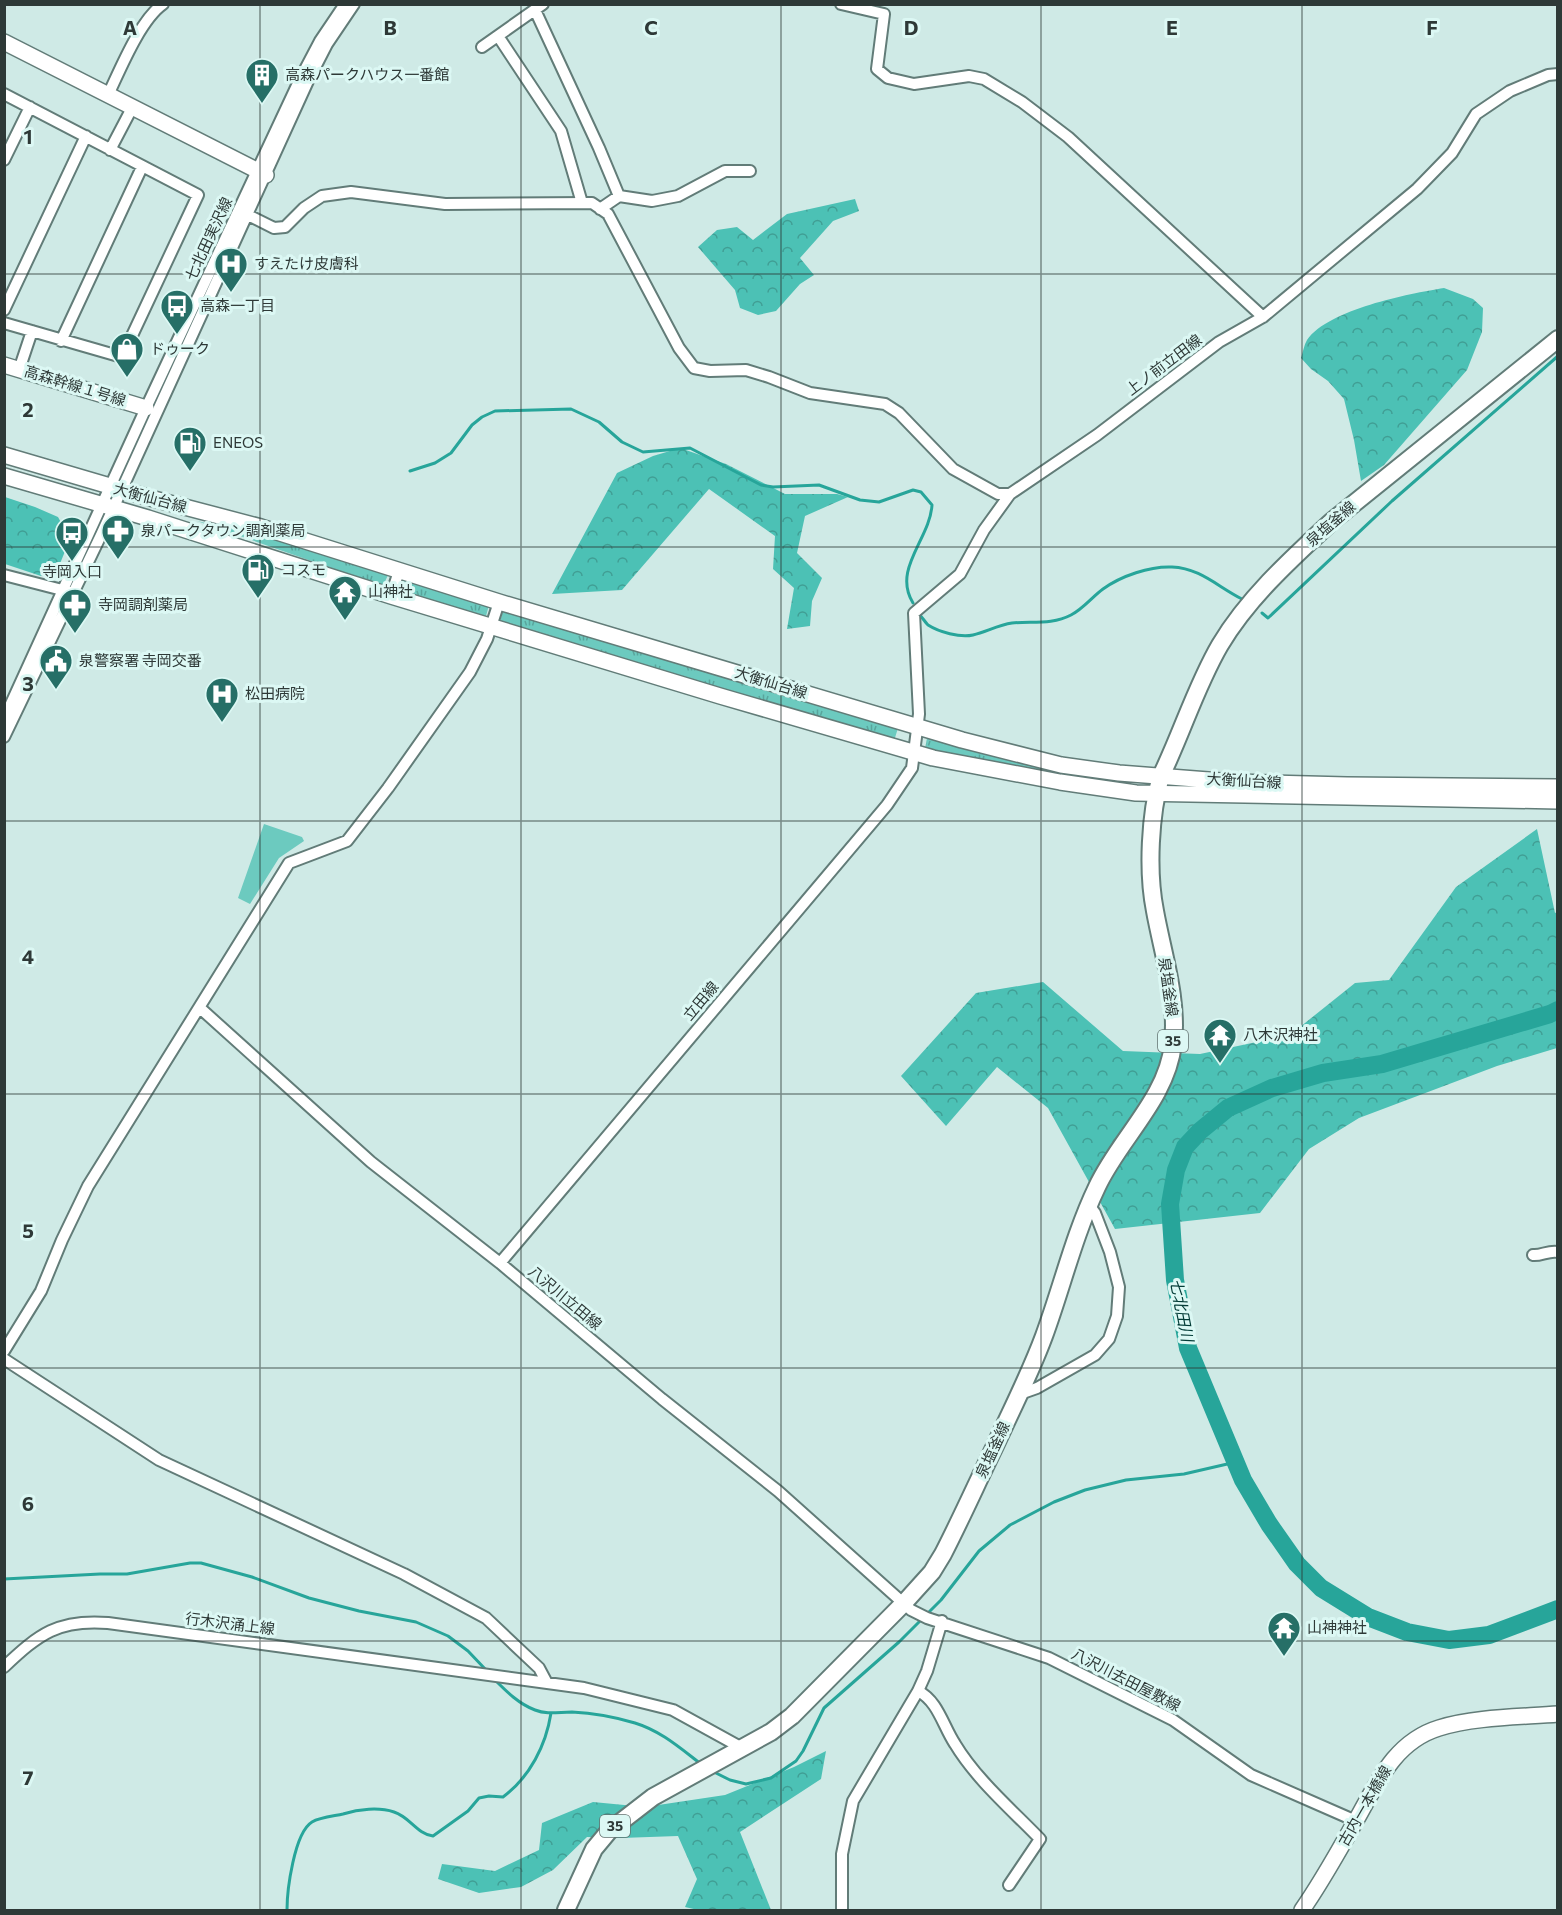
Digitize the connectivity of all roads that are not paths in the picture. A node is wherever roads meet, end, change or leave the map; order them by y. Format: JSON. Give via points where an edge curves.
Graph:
{"nodes":[{"id":1,"x":163,"y":4,"type":"edge"},
{"id":2,"x":345,"y":4,"type":"edge"},
{"id":3,"x":354,"y":4,"type":"edge"},
{"id":4,"x":841,"y":4,"type":"edge"},
{"id":5,"x":539,"y":7,"type":"edge"},
{"id":6,"x":498,"y":36,"type":"junction"},
{"id":7,"x":4,"y":42,"type":"edge"},
{"id":8,"x":482,"y":47,"type":"dead end"},
{"id":9,"x":1557,"y":74,"type":"edge"},
{"id":10,"x":4,"y":94,"type":"edge"},
{"id":11,"x":108,"y":95,"type":"junction"},
{"id":12,"x":30,"y":107,"type":"junction"},
{"id":13,"x":132,"y":108,"type":"junction"},
{"id":14,"x":86,"y":136,"type":"junction"},
{"id":15,"x":110,"y":150,"type":"junction"},
{"id":16,"x":4,"y":160,"type":"edge"},
{"id":17,"x":142,"y":167,"type":"junction"},
{"id":18,"x":750,"y":171,"type":"dead end"},
{"id":19,"x":262,"y":173,"type":"junction"},
{"id":20,"x":619,"y":196,"type":"junction"},
{"id":21,"x":582,"y":203,"type":"junction"},
{"id":22,"x":600,"y":209,"type":"junction"},
{"id":23,"x":248,"y":215,"type":"junction"},
{"id":24,"x":4,"y":310,"type":"edge"},
{"id":25,"x":1263,"y":317,"type":"junction"},
{"id":26,"x":4,"y":323,"type":"edge"},
{"id":27,"x":32,"y":331,"type":"junction"},
{"id":28,"x":1557,"y":339,"type":"edge"},
{"id":29,"x":61,"y":340,"type":"junction"},
{"id":30,"x":12,"y":367,"type":"edge"},
{"id":31,"x":146,"y":408,"type":"junction"},
{"id":32,"x":4,"y":455,"type":"edge"},
{"id":33,"x":4,"y":476,"type":"edge"},
{"id":34,"x":115,"y":488,"type":"junction"},
{"id":35,"x":1010,"y":494,"type":"junction"},
{"id":36,"x":108,"y":507,"type":"junction"},
{"id":37,"x":399,"y":571,"type":"junction"},
{"id":38,"x":5,"y":577,"type":"edge"},
{"id":39,"x":69,"y":591,"type":"junction"},
{"id":40,"x":391,"y":596,"type":"junction"},
{"id":41,"x":499,"y":602,"type":"junction"},
{"id":42,"x":492,"y":626,"type":"junction"},
{"id":43,"x":4,"y":719,"type":"edge"},
{"id":44,"x":919,"y":727,"type":"junction"},
{"id":45,"x":4,"y":737,"type":"edge"},
{"id":46,"x":915,"y":753,"type":"junction"},
{"id":47,"x":1161,"y":776,"type":"junction"},
{"id":48,"x":1557,"y":787,"type":"edge"},
{"id":49,"x":1156,"y":794,"type":"junction"},
{"id":50,"x":1557,"y":801,"type":"edge"},
{"id":51,"x":200,"y":1008,"type":"junction"},
{"id":52,"x":1089,"y":1205,"type":"junction"},
{"id":53,"x":1557,"y":1252,"type":"edge"},
{"id":54,"x":1533,"y":1255,"type":"dead end"},
{"id":55,"x":500,"y":1263,"type":"junction"},
{"id":56,"x":4,"y":1351,"type":"edge"},
{"id":57,"x":4,"y":1359,"type":"edge"},
{"id":58,"x":1020,"y":1394,"type":"junction"},
{"id":59,"x":908,"y":1606,"type":"junction"},
{"id":60,"x":939,"y":1621,"type":"junction"},
{"id":61,"x":4,"y":1667,"type":"edge"},
{"id":62,"x":547,"y":1683,"type":"junction"},
{"id":63,"x":918,"y":1691,"type":"junction"},
{"id":64,"x":1557,"y":1714,"type":"edge"},
{"id":65,"x":742,"y":1748,"type":"junction"},
{"id":66,"x":1356,"y":1821,"type":"junction"},
{"id":67,"x":1009,"y":1886,"type":"dead end"},
{"id":68,"x":566,"y":1911,"type":"edge"},
{"id":69,"x":843,"y":1911,"type":"edge"},
{"id":70,"x":1302,"y":1911,"type":"edge"}],
"edges":[{"from":1,"to":11,"type":"street","via":[[146,23]]},
{"from":2,"to":19,"type":"street","name":"七北田実沢線","via":[[315,51]]},
{"from":3,"to":19,"type":"street","via":[[327,44]]},
{"from":4,"to":25,"type":"street","via":[[884,14],[877,69],[888,78],[914,84],[969,76],[984,79],[1022,102],[1068,137]]},
{"from":5,"to":6,"type":"street"},
{"from":5,"to":20,"type":"street"},
{"from":6,"to":8,"type":"street"},
{"from":6,"to":21,"type":"street","via":[[561,131]]},
{"from":7,"to":11,"type":"main road"},
{"from":9,"to":25,"type":"street","name":"上ノ前立田線","via":[[1510,91],[1476,114],[1452,153],[1417,189]]},
{"from":10,"to":12,"type":"street"},
{"from":11,"to":13,"type":"main road"},
{"from":12,"to":14,"type":"street"},
{"from":12,"to":16,"type":"street"},
{"from":13,"to":15,"type":"street"},
{"from":13,"to":19,"type":"main road"},
{"from":14,"to":15,"type":"street"},
{"from":14,"to":24,"type":"street"},
{"from":15,"to":17,"type":"street"},
{"from":17,"to":29,"type":"street"},
{"from":17,"to":29,"type":"street","via":[[198,195],[122,357]]},
{"from":18,"to":20,"type":"street","via":[[725,171],[678,196],[652,201]]},
{"from":19,"to":23,"type":"street"},
{"from":19,"to":31,"type":"street","name":"七北田実沢線"},
{"from":20,"to":22,"type":"street"},
{"from":21,"to":22,"type":"street","via":[[592,203]]},
{"from":21,"to":23,"type":"street","via":[[445,204],[351,192],[322,196],[285,227],[274,228]]},
{"from":22,"to":35,"type":"street","via":[[608,214],[679,348],[694,368],[746,370],[810,393],[885,404],[900,413],[953,469],[998,494]]},
{"from":23,"to":34,"type":"street"},
{"from":25,"to":35,"type":"street","name":"上ノ前立田線","via":[[1219,342],[1097,435]]},
{"from":26,"to":27,"type":"street"},
{"from":27,"to":29,"type":"street"},
{"from":27,"to":30,"type":"street"},
{"from":28,"to":47,"type":"main road","name":"泉塩釜線","number":"35","via":[[1331,522],[1281,570],[1220,645]]},
{"from":30,"to":31,"type":"main road","name":"高森幹線１号線"},
{"from":31,"to":34,"type":"street","name":"七北田実沢線"},
{"from":32,"to":34,"type":"main road","name":"大衡仙台線"},
{"from":33,"to":36,"type":"main road","name":"大衡仙台線"},
{"from":34,"to":36,"type":"street"},
{"from":34,"to":37,"type":"main road","name":"大衡仙台線","via":[[261,527]]},
{"from":35,"to":44,"type":"street","name":"上ノ前立田線","via":[[960,574],[914,613]]},
{"from":36,"to":39,"type":"street"},
{"from":36,"to":40,"type":"main road","name":"大衡仙台線"},
{"from":37,"to":40,"type":"street"},
{"from":37,"to":41,"type":"main road","name":"大衡仙台線"},
{"from":38,"to":39,"type":"street"},
{"from":39,"to":43,"type":"street"},
{"from":39,"to":45,"type":"street"},
{"from":40,"to":42,"type":"main road","name":"大衡仙台線"},
{"from":41,"to":42,"type":"street"},
{"from":41,"to":44,"type":"main road","name":"大衡仙台線"},
{"from":42,"to":46,"type":"main road","name":"大衡仙台線"},
{"from":42,"to":51,"type":"street","via":[[470,672],[347,841],[289,863]]},
{"from":44,"to":46,"type":"street","name":"上ノ前立田線"},
{"from":44,"to":47,"type":"main road","name":"大衡仙台線","via":[[1061,765]]},
{"from":46,"to":49,"type":"main road","name":"大衡仙台線","via":[[1060,782]]},
{"from":46,"to":55,"type":"street","name":"立田線","via":[[908,776],[887,805]]},
{"from":47,"to":48,"type":"main road","name":"大衡仙台線","via":[[1336,785]]},
{"from":47,"to":49,"type":"main road","name":"泉塩釜線","number":"35"},
{"from":49,"to":50,"type":"main road","name":"大衡仙台線"},
{"from":49,"to":52,"type":"main road","name":"泉塩釜線","number":"35","via":[[1153,899],[1171,984],[1173,1046],[1153,1100],[1106,1169]]},
{"from":51,"to":55,"type":"street","name":"八沢川立田線","via":[[371,1162]]},
{"from":51,"to":56,"type":"street","via":[[88,1186],[41,1291]]},
{"from":52,"to":58,"type":"main road","name":"泉塩釜線","number":"35"},
{"from":52,"to":58,"type":"street","via":[[1110,1252],[1119,1287],[1117,1316],[1109,1339],[1087,1360]]},
{"from":53,"to":54,"type":"street"},
{"from":55,"to":59,"type":"street","name":"八沢川立田線","via":[[778,1491]]},
{"from":57,"to":62,"type":"street","via":[[159,1460],[404,1574],[486,1618],[539,1668]]},
{"from":58,"to":59,"type":"main road","name":"泉塩釜線","number":"35","via":[[943,1554]]},
{"from":59,"to":60,"type":"street","name":"八沢川立田線"},
{"from":59,"to":65,"type":"main road","name":"泉塩釜線","number":"35","via":[[792,1716]]},
{"from":60,"to":63,"type":"street"},
{"from":60,"to":66,"type":"street","name":"八沢川去田屋敷線","via":[[1049,1658],[1173,1719],[1251,1775]]},
{"from":61,"to":62,"type":"street","name":"行木沢涌上線","via":[[30,1642],[50,1630],[87,1622]]},
{"from":62,"to":65,"type":"street","name":"行木沢涌上線","via":[[673,1710]]},
{"from":63,"to":67,"type":"street","via":[[927,1696],[955,1745],[985,1782],[1040,1839]]},
{"from":63,"to":69,"type":"street","via":[[853,1801],[842,1854]]},
{"from":64,"to":66,"type":"main road","name":"古内一本橋線","via":[[1467,1722],[1423,1734],[1393,1759]]},
{"from":65,"to":68,"type":"main road","name":"泉塩釜線","number":"35","via":[[653,1797],[609,1831],[594,1849]]},
{"from":66,"to":70,"type":"main road","name":"古内一本橋線"}]}
